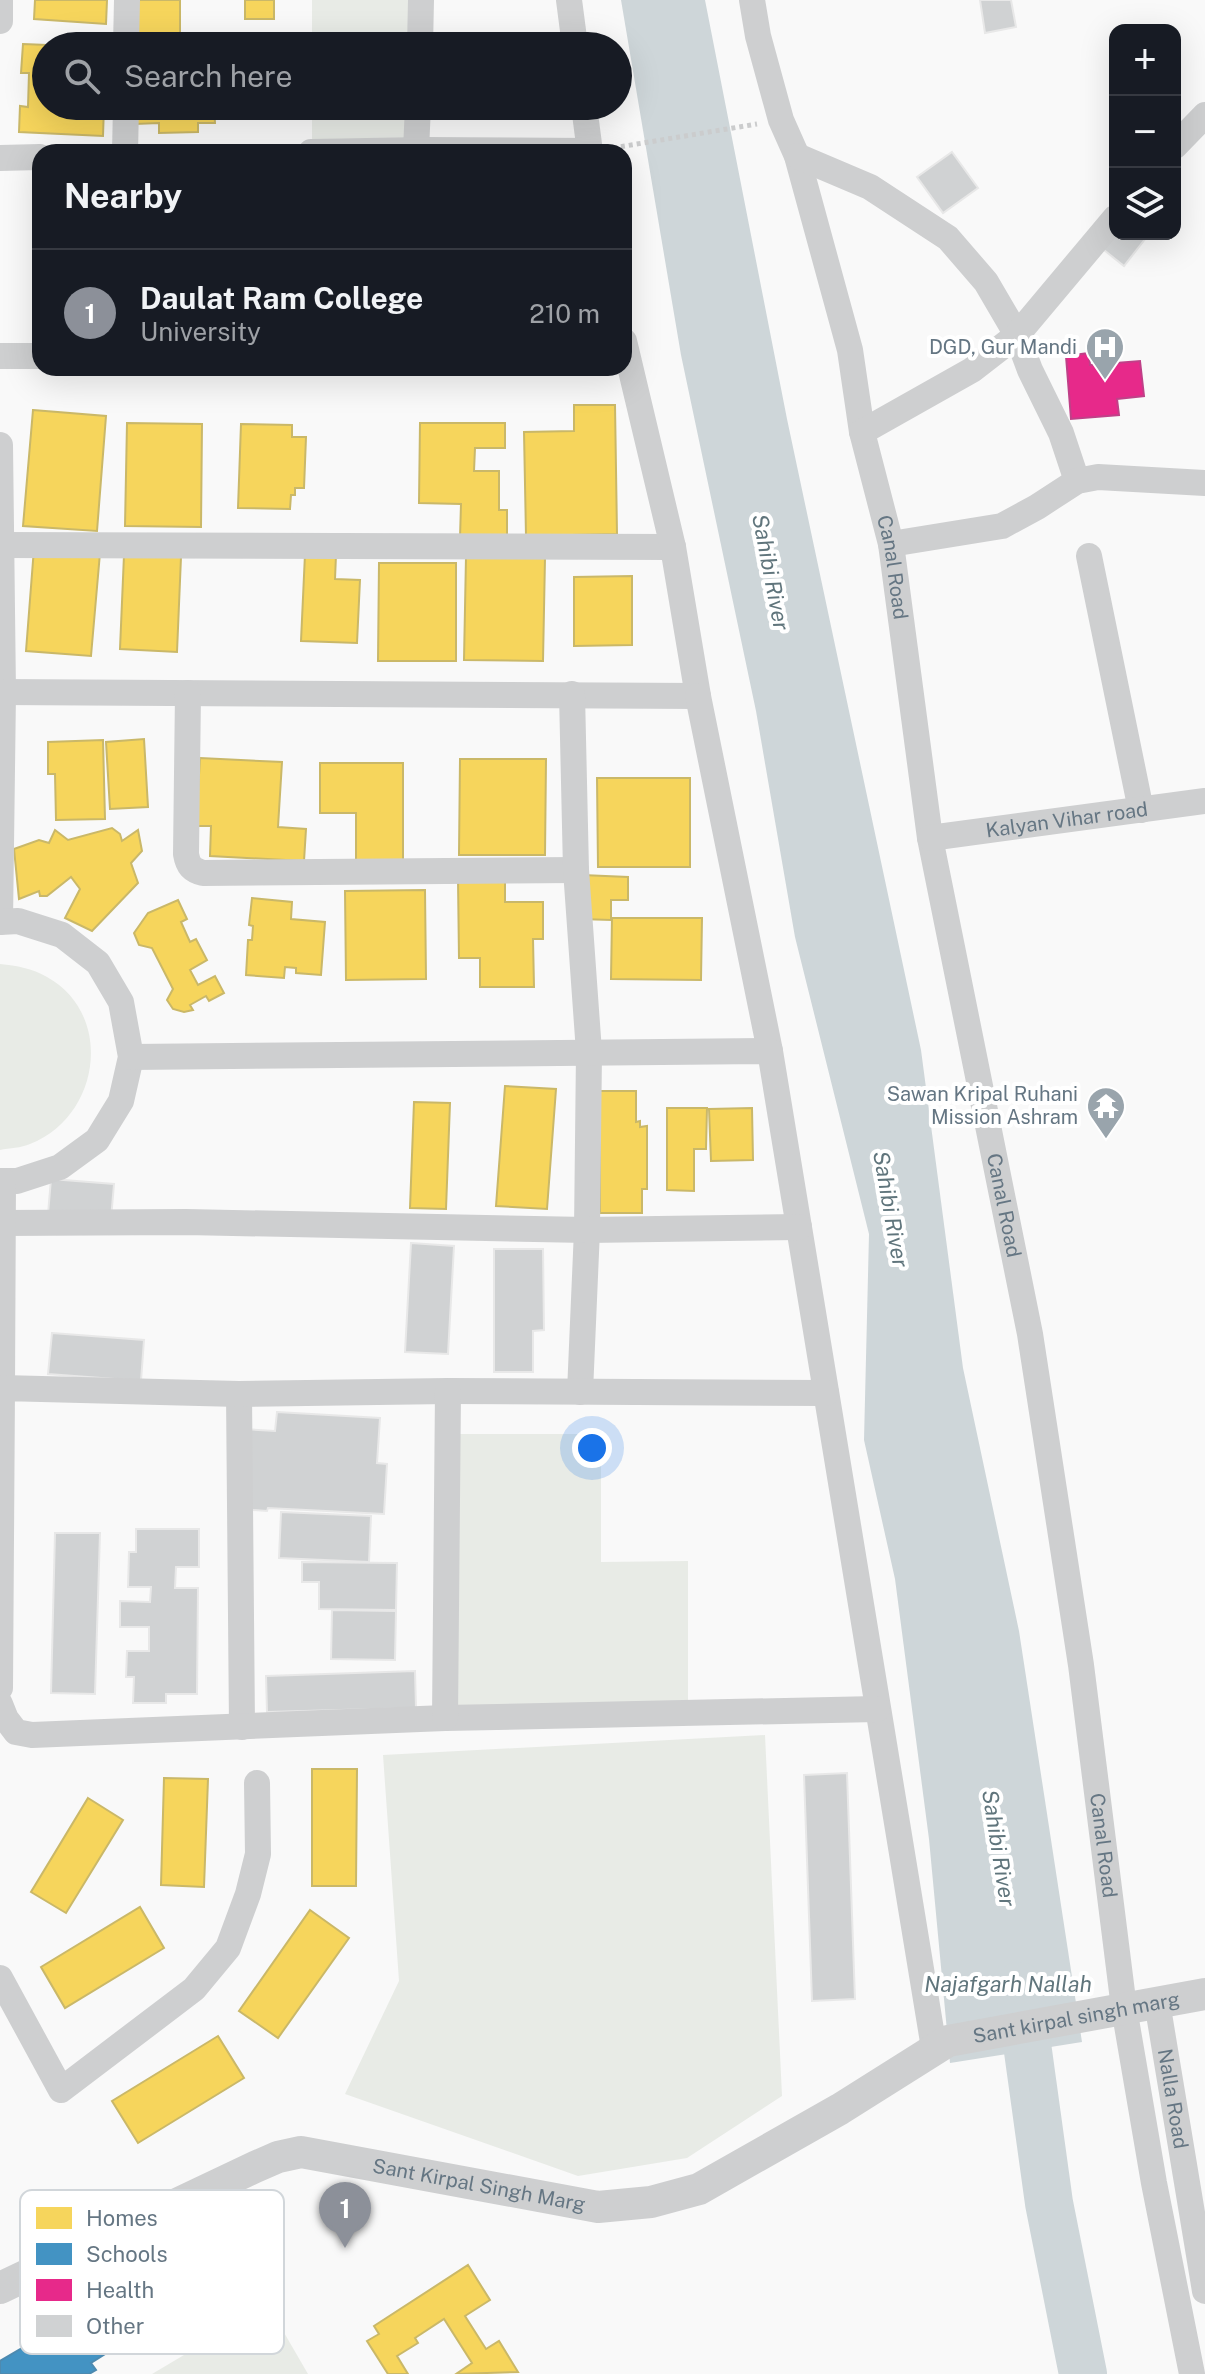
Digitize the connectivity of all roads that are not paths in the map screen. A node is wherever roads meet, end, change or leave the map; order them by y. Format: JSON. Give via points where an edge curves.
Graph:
{"nodes":[{"id":1,"x":0,"y":0,"type":"edge"},
{"id":2,"x":127,"y":0,"type":"edge"},
{"id":3,"x":421,"y":0,"type":"edge"},
{"id":4,"x":569,"y":0,"type":"edge"},
{"id":5,"x":752,"y":0,"type":"edge"},
{"id":6,"x":0,"y":21,"type":"edge"},
{"id":7,"x":126,"y":32,"type":"edge"},
{"id":8,"x":420,"y":32,"type":"edge"},
{"id":9,"x":573,"y":32,"type":"edge"},
{"id":10,"x":1205,"y":115,"type":"edge"},
{"id":11,"x":126,"y":120,"type":"edge"},
{"id":12,"x":417,"y":120,"type":"edge"},
{"id":13,"x":586,"y":120,"type":"edge"},
{"id":14,"x":1181,"y":140,"type":"edge"},
{"id":15,"x":125,"y":144,"type":"edge"},
{"id":16,"x":416,"y":144,"type":"edge"},
{"id":17,"x":589,"y":144,"type":"edge"},
{"id":18,"x":797,"y":156,"type":"junction"},
{"id":19,"x":32,"y":157,"type":"edge"},
{"id":20,"x":0,"y":158,"type":"edge"},
{"id":21,"x":1109,"y":225,"type":"edge"},
{"id":22,"x":1017,"y":335,"type":"junction"},
{"id":23,"x":0,"y":356,"type":"edge"},
{"id":24,"x":32,"y":356,"type":"edge"},
{"id":25,"x":632,"y":376,"type":"edge"},
{"id":26,"x":862,"y":432,"type":"junction"},
{"id":27,"x":0,"y":445,"type":"edge"},
{"id":28,"x":1077,"y":481,"type":"junction"},
{"id":29,"x":1205,"y":483,"type":"edge"},
{"id":30,"x":891,"y":544,"type":"junction"},
{"id":31,"x":0,"y":545,"type":"edge"},
{"id":32,"x":673,"y":547,"type":"junction"},
{"id":33,"x":1089,"y":556,"type":"dead end"},
{"id":34,"x":2,"y":692,"type":"edge"},
{"id":35,"x":188,"y":693,"type":"junction"},
{"id":36,"x":572,"y":694,"type":"junction"},
{"id":37,"x":698,"y":696,"type":"junction"},
{"id":38,"x":1205,"y":801,"type":"edge"},
{"id":39,"x":1141,"y":810,"type":"junction"},
{"id":40,"x":930,"y":838,"type":"junction"},
{"id":41,"x":576,"y":870,"type":"junction"},
{"id":42,"x":0,"y":922,"type":"edge"},
{"id":43,"x":770,"y":1051,"type":"junction"},
{"id":44,"x":589,"y":1052,"type":"junction"},
{"id":45,"x":131,"y":1057,"type":"junction"},
{"id":46,"x":2,"y":1181,"type":"edge"},
{"id":47,"x":3,"y":1223,"type":"junction"},
{"id":48,"x":799,"y":1227,"type":"junction"},
{"id":49,"x":587,"y":1230,"type":"junction"},
{"id":50,"x":1,"y":1288,"type":"edge"},
{"id":51,"x":1,"y":1388,"type":"edge"},
{"id":52,"x":448,"y":1391,"type":"junction"},
{"id":53,"x":580,"y":1392,"type":"junction"},
{"id":54,"x":826,"y":1393,"type":"junction"},
{"id":55,"x":239,"y":1394,"type":"junction"},
{"id":56,"x":0,"y":1688,"type":"edge"},
{"id":57,"x":0,"y":1704,"type":"edge"},
{"id":58,"x":877,"y":1709,"type":"junction"},
{"id":59,"x":445,"y":1718,"type":"junction"},
{"id":60,"x":242,"y":1727,"type":"junction"},
{"id":61,"x":257,"y":1783,"type":"dead end"},
{"id":62,"x":0,"y":1978,"type":"edge"},
{"id":63,"x":1205,"y":1994,"type":"edge"},
{"id":64,"x":1157,"y":2002,"type":"junction"},
{"id":65,"x":1114,"y":2010,"type":"junction"},
{"id":66,"x":941,"y":2044,"type":"junction"},
{"id":67,"x":207,"y":2190,"type":"edge"},
{"id":68,"x":20,"y":2279,"type":"edge"},
{"id":69,"x":0,"y":2288,"type":"edge"},
{"id":70,"x":1205,"y":2291,"type":"edge"},
{"id":71,"x":1192,"y":2374,"type":"edge"}],
"edges":[{"from":1,"to":6,"type":"street"},
{"from":2,"to":7,"type":"street"},
{"from":3,"to":8,"type":"street"},
{"from":4,"to":9,"type":"street"},
{"from":5,"to":18,"type":"street","name":"Canal Road","via":[[781,120]]},
{"from":10,"to":14,"type":"street"},
{"from":11,"to":15,"type":"street"},
{"from":12,"to":16,"type":"street"},
{"from":13,"to":17,"type":"street"},
{"from":18,"to":22,"type":"street","via":[[870,187],[948,238],[986,282]]},
{"from":18,"to":26,"type":"street","name":"Canal Road","via":[[850,350]]},
{"from":19,"to":20,"type":"street"},
{"from":21,"to":22,"type":"street"},
{"from":22,"to":26,"type":"street","via":[[972,370]]},
{"from":22,"to":28,"type":"street"},
{"from":23,"to":24,"type":"street"},
{"from":25,"to":32,"type":"street"},
{"from":26,"to":30,"type":"street","name":"Canal Road"},
{"from":27,"to":31,"type":"street"},
{"from":28,"to":29,"type":"street","via":[[1098,477]]},
{"from":28,"to":30,"type":"street","via":[[1002,526]]},
{"from":30,"to":40,"type":"street","name":"Canal Road"},
{"from":31,"to":32,"type":"street"},
{"from":31,"to":34,"type":"street"},
{"from":32,"to":37,"type":"street"},
{"from":33,"to":39,"type":"street"},
{"from":34,"to":35,"type":"street"},
{"from":34,"to":42,"type":"street"},
{"from":35,"to":36,"type":"street"},
{"from":35,"to":41,"type":"street","via":[[186,854],[195,871]]},
{"from":36,"to":37,"type":"street"},
{"from":36,"to":41,"type":"street"},
{"from":37,"to":43,"type":"street"},
{"from":38,"to":39,"type":"street","name":"Kalyan Vihar road"},
{"from":39,"to":40,"type":"street","name":"Kalyan Vihar road"},
{"from":40,"to":65,"type":"street","name":"Canal Road","via":[[1030,1334],[1081,1665]]},
{"from":41,"to":44,"type":"street"},
{"from":42,"to":45,"type":"street","via":[[18,921],[62,935],[98,963],[121,1002]]},
{"from":43,"to":44,"type":"street"},
{"from":43,"to":48,"type":"street"},
{"from":44,"to":45,"type":"street"},
{"from":44,"to":49,"type":"street"},
{"from":45,"to":46,"type":"street","via":[[121,1101],[97,1140],[60,1167]]},
{"from":46,"to":47,"type":"street"},
{"from":47,"to":49,"type":"street"},
{"from":47,"to":50,"type":"street"},
{"from":48,"to":49,"type":"street"},
{"from":48,"to":54,"type":"street"},
{"from":49,"to":53,"type":"street"},
{"from":50,"to":51,"type":"street"},
{"from":51,"to":55,"type":"street"},
{"from":51,"to":56,"type":"street"},
{"from":52,"to":53,"type":"street"},
{"from":52,"to":55,"type":"street"},
{"from":52,"to":59,"type":"street"},
{"from":53,"to":54,"type":"street"},
{"from":54,"to":58,"type":"street"},
{"from":55,"to":60,"type":"street"},
{"from":57,"to":60,"type":"street","via":[[16,1732],[32,1735]]},
{"from":58,"to":59,"type":"street"},
{"from":58,"to":66,"type":"street"},
{"from":59,"to":60,"type":"street"},
{"from":61,"to":62,"type":"street","via":[[258,1854],[228,1948],[194,1989],[61,2090]]},
{"from":63,"to":64,"type":"street","name":"Sant kirpal singh marg"},
{"from":64,"to":65,"type":"street","name":"Sant kirpal singh marg"},
{"from":64,"to":70,"type":"street","name":"Nalla Road"},
{"from":65,"to":66,"type":"street","name":"Sant kirpal singh marg"},
{"from":65,"to":71,"type":"street","name":"Canal Road"},
{"from":66,"to":67,"type":"street","name":"Sant Kirpal Singh Marg","via":[[699,2189],[651,2202],[598,2207],[301,2152]]},
{"from":68,"to":69,"type":"street","name":"Sant Kirpal Singh Marg"}]}
